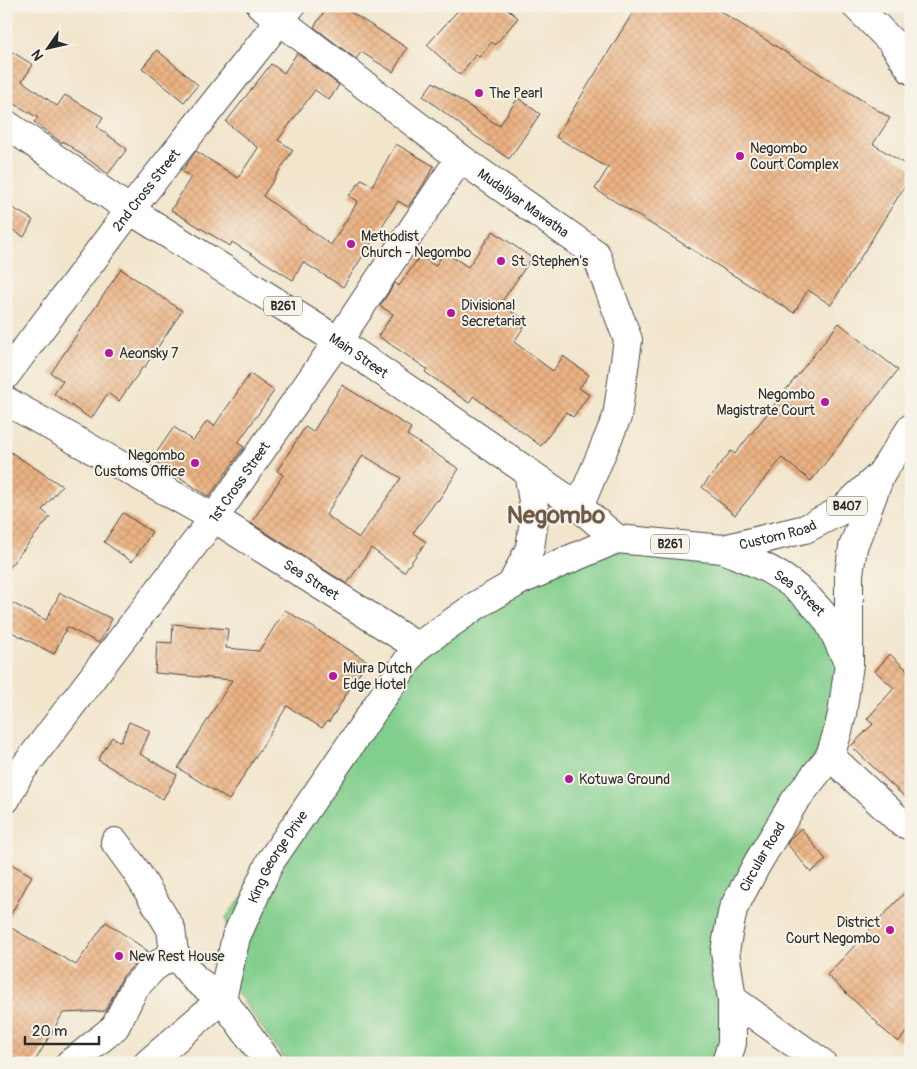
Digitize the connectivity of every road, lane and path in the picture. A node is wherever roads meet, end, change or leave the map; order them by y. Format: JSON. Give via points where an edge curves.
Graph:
{"nodes":[{"id":1,"x":856,"y":6,"type":"edge"},
{"id":2,"x":277,"y":11,"type":"edge"},
{"id":3,"x":911,"y":70,"type":"edge"},
{"id":4,"x":6,"y":124,"type":"edge"},
{"id":5,"x":460,"y":158,"type":"junction"},
{"id":6,"x":130,"y":210,"type":"junction"},
{"id":7,"x":338,"y":341,"type":"junction"},
{"id":8,"x":6,"y":375,"type":"edge"},
{"id":9,"x":6,"y":401,"type":"edge"},
{"id":10,"x":911,"y":428,"type":"edge"},
{"id":11,"x":528,"y":472,"type":"junction"},
{"id":12,"x":881,"y":474,"type":"junction"},
{"id":13,"x":579,"y":507,"type":"junction"},
{"id":14,"x":214,"y":518,"type":"junction"},
{"id":15,"x":617,"y":539,"type":"junction"},
{"id":16,"x":723,"y":549,"type":"junction"},
{"id":17,"x":511,"y":586,"type":"junction"},
{"id":18,"x":417,"y":648,"type":"junction"},
{"id":19,"x":849,"y":664,"type":"junction"},
{"id":20,"x":830,"y":756,"type":"junction"},
{"id":21,"x":6,"y":799,"type":"edge"},
{"id":22,"x":911,"y":826,"type":"edge"},
{"id":23,"x":115,"y":842,"type":"dead end"},
{"id":24,"x":174,"y":953,"type":"junction"},
{"id":25,"x":222,"y":999,"type":"junction"},
{"id":26,"x":732,"y":999,"type":"junction"},
{"id":27,"x":70,"y":1063,"type":"edge"},
{"id":28,"x":148,"y":1063,"type":"edge"},
{"id":29,"x":269,"y":1063,"type":"edge"},
{"id":30,"x":726,"y":1063,"type":"edge"},
{"id":31,"x":822,"y":1063,"type":"edge"}],
"edges":[{"from":1,"to":3,"type":"street","via":[[892,42]]},
{"from":2,"to":5,"type":"street","name":"Mudaliyar Mawatha"},
{"from":2,"to":6,"type":"street","name":"2nd Cross Street"},
{"from":4,"to":6,"type":"street","name":"Main Street","number":"B261"},
{"from":5,"to":7,"type":"street","name":"1st Cross Street"},
{"from":5,"to":13,"type":"street","name":"Mudaliyar Mawatha","via":[[596,254],[628,340],[617,416]]},
{"from":6,"to":7,"type":"street","name":"Main Street","number":"B261"},
{"from":6,"to":8,"type":"street","name":"2nd Cross Street"},
{"from":7,"to":11,"type":"street","name":"Main Street","number":"B261"},
{"from":7,"to":14,"type":"street","name":"1st Cross Street"},
{"from":9,"to":14,"type":"street","name":"Sea Street"},
{"from":10,"to":12,"type":"street","name":"Custom Road","number":"B407"},
{"from":11,"to":13,"type":"street","name":"Main Street","number":"B261"},
{"from":11,"to":17,"type":"street","via":[[535,513],[530,548]]},
{"from":12,"to":16,"type":"street","name":"Custom Road","number":"B407","via":[[842,510],[805,529]]},
{"from":12,"to":19,"type":"street","name":"Circular Road","via":[[853,547],[849,574]]},
{"from":13,"to":15,"type":"street","name":"Main Street","number":"B261"},
{"from":14,"to":18,"type":"street","name":"Sea Street"},
{"from":14,"to":21,"type":"street","name":"1st Cross Street","via":[[18,774]]},
{"from":15,"to":16,"type":"street","number":"B261"},
{"from":15,"to":17,"type":"street"},
{"from":16,"to":19,"type":"street","name":"Sea Street","via":[[764,566],[800,590],[827,620]]},
{"from":17,"to":18,"type":"street","via":[[477,605]]},
{"from":18,"to":25,"type":"street","name":"King George Drive","via":[[270,862],[236,937]]},
{"from":19,"to":20,"type":"street","name":"Circular Road","via":[[842,714]]},
{"from":20,"to":22,"type":"street","via":[[902,823]]},
{"from":20,"to":26,"type":"street","name":"Circular Road","via":[[794,802],[733,909],[725,952]]},
{"from":23,"to":24,"type":"street","via":[[171,930]]},
{"from":24,"to":25,"type":"street","via":[[195,979]]},
{"from":24,"to":27,"type":"street","via":[[136,986],[115,1027]]},
{"from":25,"to":28,"type":"street"},
{"from":25,"to":29,"type":"street"},
{"from":26,"to":30,"type":"street","name":"Circular Road","via":[[732,1043]]},
{"from":26,"to":31,"type":"street"}]}
